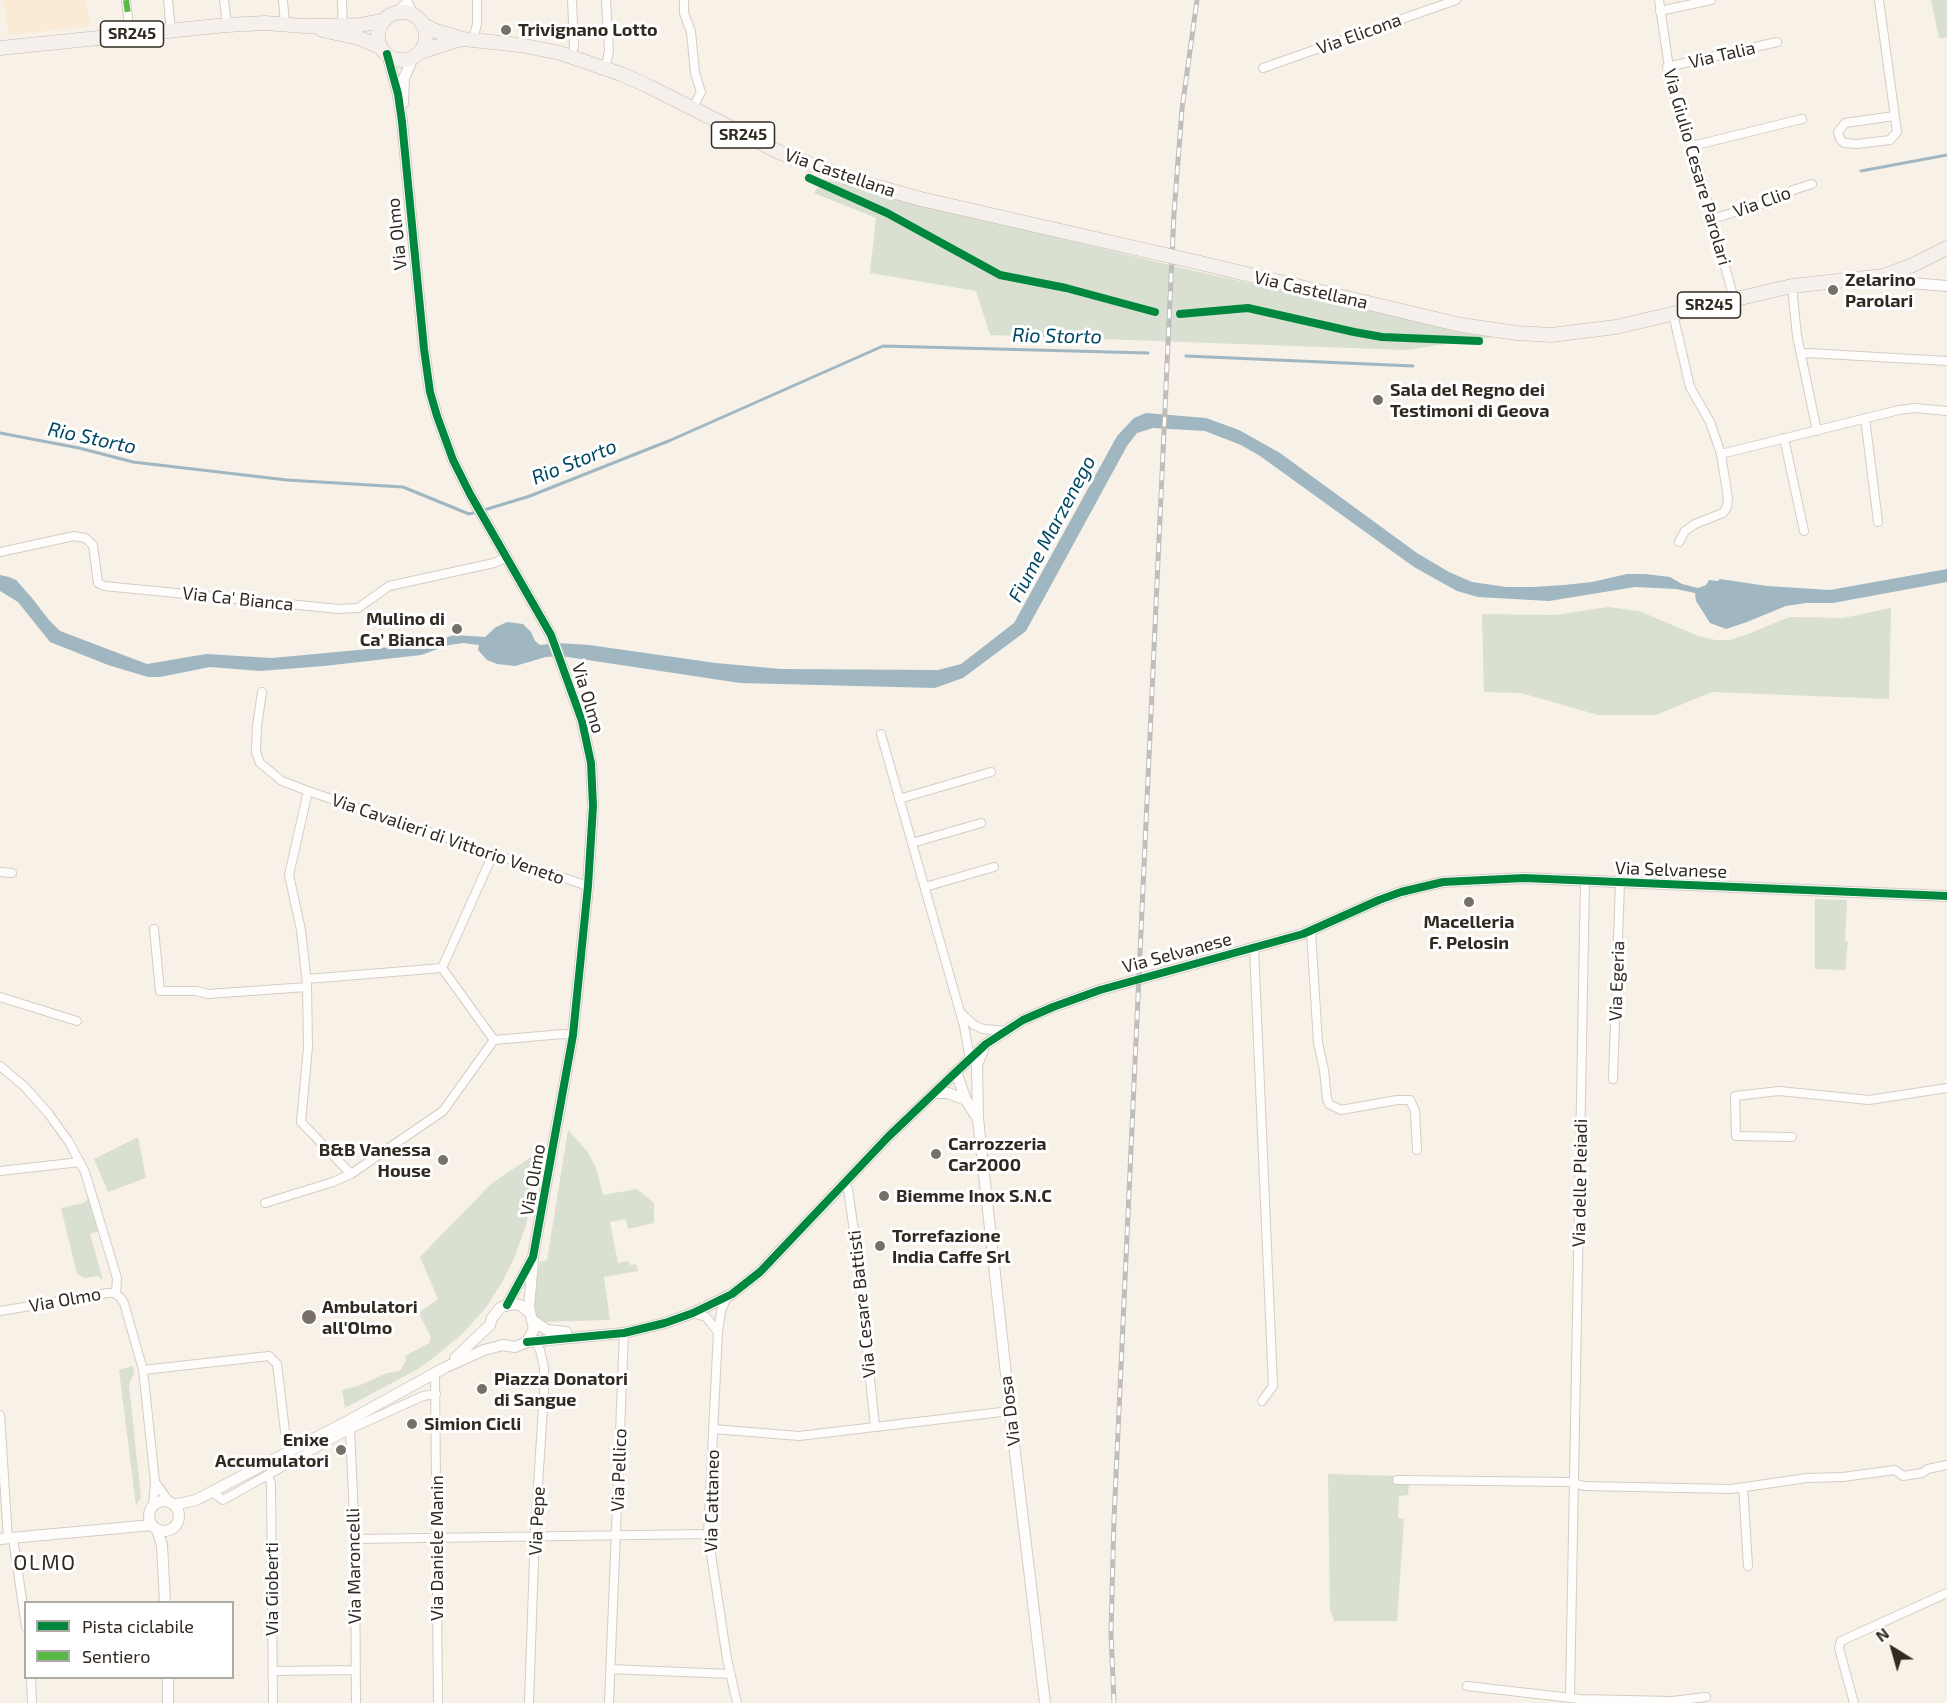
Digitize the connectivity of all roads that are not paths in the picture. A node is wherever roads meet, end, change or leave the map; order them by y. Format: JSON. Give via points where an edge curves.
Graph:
{"nodes":[{"id":1,"x":126,"y":0,"type":"edge"},
{"id":2,"x":168,"y":0,"type":"edge"},
{"id":3,"x":224,"y":0,"type":"edge"},
{"id":4,"x":283,"y":0,"type":"edge"},
{"id":5,"x":342,"y":0,"type":"edge"},
{"id":6,"x":477,"y":0,"type":"edge"},
{"id":7,"x":572,"y":0,"type":"edge"},
{"id":8,"x":606,"y":0,"type":"edge"},
{"id":9,"x":684,"y":0,"type":"edge"},
{"id":10,"x":1456,"y":0,"type":"edge"},
{"id":11,"x":1659,"y":0,"type":"edge"},
{"id":12,"x":1711,"y":0,"type":"edge"},
{"id":13,"x":1880,"y":0,"type":"edge"},
{"id":14,"x":407,"y":1,"type":"edge"},
{"id":15,"x":1660,"y":11,"type":"junction"},
{"id":16,"x":390,"y":17,"type":"junction"},
{"id":17,"x":418,"y":20,"type":"junction"},
{"id":18,"x":227,"y":25,"type":"junction"},
{"id":19,"x":285,"y":25,"type":"junction"},
{"id":20,"x":343,"y":30,"type":"junction"},
{"id":21,"x":171,"y":31,"type":"junction"},
{"id":22,"x":130,"y":35,"type":"junction"},
{"id":23,"x":468,"y":39,"type":"junction"},
{"id":24,"x":1777,"y":42,"type":"dead end"},
{"id":25,"x":0,"y":48,"type":"edge"},
{"id":26,"x":383,"y":51,"type":"junction"},
{"id":27,"x":416,"y":55,"type":"junction"},
{"id":28,"x":571,"y":57,"type":"junction"},
{"id":29,"x":1667,"y":67,"type":"junction"},
{"id":30,"x":1263,"y":68,"type":"dead end"},
{"id":31,"x":605,"y":69,"type":"junction"},
{"id":32,"x":693,"y":108,"type":"junction"},
{"id":33,"x":1894,"y":116,"type":"junction"},
{"id":34,"x":1802,"y":119,"type":"dead end"},
{"id":35,"x":402,"y":122,"type":"junction"},
{"id":36,"x":1692,"y":146,"type":"junction"},
{"id":37,"x":1812,"y":184,"type":"dead end"},
{"id":38,"x":1712,"y":219,"type":"junction"},
{"id":39,"x":1947,"y":248,"type":"edge"},
{"id":40,"x":1867,"y":279,"type":"junction"},
{"id":41,"x":1792,"y":286,"type":"junction"},
{"id":42,"x":1947,"y":286,"type":"edge"},
{"id":43,"x":1734,"y":298,"type":"junction"},
{"id":44,"x":1673,"y":314,"type":"junction"},
{"id":45,"x":1801,"y":354,"type":"junction"},
{"id":46,"x":1947,"y":361,"type":"edge"},
{"id":47,"x":1947,"y":411,"type":"edge"},
{"id":48,"x":1865,"y":418,"type":"junction"},
{"id":49,"x":1817,"y":430,"type":"junction"},
{"id":50,"x":1784,"y":438,"type":"junction"},
{"id":51,"x":1721,"y":454,"type":"junction"},
{"id":52,"x":1878,"y":522,"type":"dead end"},
{"id":53,"x":1804,"y":531,"type":"dead end"},
{"id":54,"x":1679,"y":542,"type":"dead end"},
{"id":55,"x":0,"y":552,"type":"edge"},
{"id":56,"x":508,"y":561,"type":"junction"},
{"id":57,"x":262,"y":692,"type":"dead end"},
{"id":58,"x":881,"y":734,"type":"dead end"},
{"id":59,"x":990,"y":772,"type":"dead end"},
{"id":60,"x":308,"y":791,"type":"junction"},
{"id":61,"x":899,"y":799,"type":"junction"},
{"id":62,"x":981,"y":823,"type":"dead end"},
{"id":63,"x":912,"y":843,"type":"junction"},
{"id":64,"x":493,"y":854,"type":"junction"},
{"id":65,"x":994,"y":867,"type":"dead end"},
{"id":66,"x":0,"y":872,"type":"edge"},
{"id":67,"x":12,"y":873,"type":"dead end"},
{"id":68,"x":1585,"y":881,"type":"junction"},
{"id":69,"x":1620,"y":883,"type":"junction"},
{"id":70,"x":588,"y":886,"type":"junction"},
{"id":71,"x":925,"y":888,"type":"junction"},
{"id":72,"x":1947,"y":896,"type":"edge"},
{"id":73,"x":154,"y":929,"type":"dead end"},
{"id":74,"x":1311,"y":931,"type":"junction"},
{"id":75,"x":1254,"y":948,"type":"junction"},
{"id":76,"x":442,"y":968,"type":"junction"},
{"id":77,"x":307,"y":983,"type":"junction"},
{"id":78,"x":0,"y":997,"type":"edge"},
{"id":79,"x":960,"y":1011,"type":"junction"},
{"id":80,"x":77,"y":1021,"type":"dead end"},
{"id":81,"x":1007,"y":1030,"type":"junction"},
{"id":82,"x":573,"y":1035,"type":"junction"},
{"id":83,"x":494,"y":1040,"type":"junction"},
{"id":84,"x":986,"y":1044,"type":"junction"},
{"id":85,"x":970,"y":1059,"type":"junction"},
{"id":86,"x":0,"y":1066,"type":"edge"},
{"id":87,"x":956,"y":1072,"type":"junction"},
{"id":88,"x":1613,"y":1079,"type":"dead end"},
{"id":89,"x":1947,"y":1088,"type":"edge"},
{"id":90,"x":934,"y":1093,"type":"junction"},
{"id":91,"x":979,"y":1093,"type":"junction"},
{"id":92,"x":966,"y":1100,"type":"junction"},
{"id":93,"x":978,"y":1119,"type":"junction"},
{"id":94,"x":1792,"y":1137,"type":"dead end"},
{"id":95,"x":1417,"y":1150,"type":"dead end"},
{"id":96,"x":80,"y":1162,"type":"junction"},
{"id":97,"x":0,"y":1171,"type":"edge"},
{"id":98,"x":351,"y":1174,"type":"junction"},
{"id":99,"x":843,"y":1184,"type":"junction"},
{"id":100,"x":265,"y":1203,"type":"dead end"},
{"id":101,"x":533,"y":1257,"type":"junction"},
{"id":102,"x":116,"y":1294,"type":"junction"},
{"id":103,"x":727,"y":1297,"type":"junction"},
{"id":104,"x":714,"y":1303,"type":"junction"},
{"id":105,"x":507,"y":1305,"type":"junction"},
{"id":106,"x":0,"y":1311,"type":"edge"},
{"id":107,"x":693,"y":1312,"type":"junction"},
{"id":108,"x":532,"y":1317,"type":"junction"},
{"id":109,"x":490,"y":1325,"type":"junction"},
{"id":110,"x":718,"y":1332,"type":"junction"},
{"id":111,"x":624,"y":1333,"type":"junction"},
{"id":112,"x":602,"y":1334,"type":"junction"},
{"id":113,"x":531,"y":1341,"type":"junction"},
{"id":114,"x":503,"y":1346,"type":"junction"},
{"id":115,"x":446,"y":1367,"type":"junction"},
{"id":116,"x":143,"y":1370,"type":"junction"},
{"id":117,"x":435,"y":1373,"type":"junction"},
{"id":118,"x":436,"y":1394,"type":"junction"},
{"id":119,"x":1262,"y":1401,"type":"dead end"},
{"id":120,"x":1010,"y":1411,"type":"junction"},
{"id":121,"x":0,"y":1415,"type":"edge"},
{"id":122,"x":348,"y":1426,"type":"junction"},
{"id":123,"x":875,"y":1426,"type":"junction"},
{"id":124,"x":713,"y":1429,"type":"junction"},
{"id":125,"x":292,"y":1449,"type":"junction"},
{"id":126,"x":1947,"y":1465,"type":"edge"},
{"id":127,"x":268,"y":1476,"type":"junction"},
{"id":128,"x":1397,"y":1480,"type":"dead end"},
{"id":129,"x":155,"y":1482,"type":"junction"},
{"id":130,"x":1575,"y":1485,"type":"junction"},
{"id":131,"x":1743,"y":1487,"type":"junction"},
{"id":132,"x":212,"y":1492,"type":"junction"},
{"id":133,"x":196,"y":1500,"type":"junction"},
{"id":134,"x":172,"y":1504,"type":"junction"},
{"id":135,"x":153,"y":1519,"type":"junction"},
{"id":136,"x":177,"y":1523,"type":"junction"},
{"id":137,"x":708,"y":1534,"type":"junction"},
{"id":138,"x":616,"y":1535,"type":"junction"},
{"id":139,"x":536,"y":1536,"type":"junction"},
{"id":140,"x":437,"y":1537,"type":"junction"},
{"id":141,"x":7,"y":1539,"type":"edge"},
{"id":142,"x":355,"y":1539,"type":"junction"},
{"id":143,"x":162,"y":1545,"type":"junction"},
{"id":144,"x":1748,"y":1566,"type":"dead end"},
{"id":145,"x":1947,"y":1593,"type":"edge"},
{"id":146,"x":165,"y":1601,"type":"edge"},
{"id":147,"x":24,"y":1618,"type":"edge"},
{"id":148,"x":610,"y":1669,"type":"junction"},
{"id":149,"x":356,"y":1670,"type":"junction"},
{"id":150,"x":273,"y":1671,"type":"junction"},
{"id":151,"x":730,"y":1674,"type":"junction"},
{"id":152,"x":31,"y":1679,"type":"edge"},
{"id":153,"x":168,"y":1679,"type":"edge"},
{"id":154,"x":1467,"y":1686,"type":"dead end"},
{"id":155,"x":1570,"y":1696,"type":"junction"},
{"id":156,"x":1706,"y":1697,"type":"dead end"},
{"id":157,"x":32,"y":1703,"type":"edge"},
{"id":158,"x":168,"y":1703,"type":"edge"},
{"id":159,"x":273,"y":1703,"type":"edge"},
{"id":160,"x":356,"y":1703,"type":"edge"},
{"id":161,"x":438,"y":1703,"type":"edge"},
{"id":162,"x":529,"y":1703,"type":"edge"},
{"id":163,"x":609,"y":1703,"type":"edge"},
{"id":164,"x":738,"y":1703,"type":"edge"},
{"id":165,"x":1045,"y":1703,"type":"edge"},
{"id":166,"x":1854,"y":1703,"type":"edge"}],
"edges":[{"from":1,"to":22,"type":"street"},
{"from":2,"to":21,"type":"street"},
{"from":3,"to":18,"type":"street"},
{"from":4,"to":19,"type":"street"},
{"from":5,"to":20,"type":"street"},
{"from":6,"to":23,"type":"street","via":[[477,24]]},
{"from":7,"to":28,"type":"street"},
{"from":8,"to":31,"type":"street","via":[[609,51]]},
{"from":9,"to":32,"type":"street","via":[[701,92]]},
{"from":10,"to":30,"type":"street","name":"Via Elicona"},
{"from":11,"to":15,"type":"street","name":"Via Giulio Cesare Parolari"},
{"from":12,"to":15,"type":"street"},
{"from":13,"to":33,"type":"street"},
{"from":14,"to":16,"type":"street"},
{"from":14,"to":17,"type":"street"},
{"from":15,"to":29,"type":"street","name":"Via Giulio Cesare Parolari"},
{"from":16,"to":17,"type":"main road","via":[[402,12]]},
{"from":16,"to":20,"type":"main road","number":"SR245"},
{"from":16,"to":26,"type":"main road","via":[[379,30]]},
{"from":17,"to":23,"type":"main road","name":"Via Castellana","number":"SR245","via":[[436,31]]},
{"from":17,"to":27,"type":"main road","via":[[426,34]]},
{"from":18,"to":19,"type":"main road","number":"SR245"},
{"from":18,"to":21,"type":"main road","number":"SR245"},
{"from":19,"to":20,"type":"main road","number":"SR245"},
{"from":20,"to":26,"type":"main road","number":"SR245"},
{"from":21,"to":22,"type":"main road","number":"SR245"},
{"from":22,"to":25,"type":"main road","number":"SR245"},
{"from":23,"to":27,"type":"main road","name":"Via Castellana","number":"SR245"},
{"from":23,"to":28,"type":"main road","name":"Via Castellana","number":"SR245","via":[[532,47]]},
{"from":24,"to":29,"type":"street","name":"Via Talia"},
{"from":26,"to":27,"type":"main road","via":[[403,60]]},
{"from":26,"to":35,"type":"street","via":[[398,94]]},
{"from":27,"to":35,"type":"street","via":[[404,78]]},
{"from":28,"to":31,"type":"main road","name":"Via Castellana","number":"SR245"},
{"from":29,"to":36,"type":"street","name":"Via Giulio Cesare Parolari"},
{"from":31,"to":32,"type":"main road","name":"Via Castellana","number":"SR245"},
{"from":32,"to":44,"type":"main road","name":"Via Castellana","number":"SR245","bridge":true,"via":[[781,153],[853,180],[1461,325],[1551,335],[1588,332]]},
{"from":33,"to":33,"type":"street","via":[[1845,123],[1838,132],[1840,139],[1852,145],[1890,140],[1897,132]]},
{"from":34,"to":36,"type":"street"},
{"from":35,"to":56,"type":"street","name":"Via Olmo","via":[[430,392],[453,459]]},
{"from":36,"to":38,"type":"street","name":"Via Giulio Cesare Parolari"},
{"from":37,"to":38,"type":"street","name":"Via Clio"},
{"from":38,"to":43,"type":"street","name":"Via Giulio Cesare Parolari"},
{"from":39,"to":40,"type":"main road","via":[[1896,272]]},
{"from":40,"to":41,"type":"main road","name":"Via Castellana","number":"SR245"},
{"from":40,"to":42,"type":"street","name":"Via Castellana"},
{"from":41,"to":43,"type":"main road","name":"Via Castellana","number":"SR245"},
{"from":41,"to":45,"type":"street"},
{"from":43,"to":44,"type":"main road","name":"Via Castellana","number":"SR245"},
{"from":44,"to":51,"type":"street","via":[[1690,387],[1714,431]]},
{"from":45,"to":46,"type":"street"},
{"from":45,"to":49,"type":"street"},
{"from":47,"to":48,"type":"street","via":[[1906,409]]},
{"from":48,"to":49,"type":"street"},
{"from":48,"to":52,"type":"street"},
{"from":49,"to":50,"type":"street"},
{"from":50,"to":51,"type":"street"},
{"from":50,"to":53,"type":"street"},
{"from":51,"to":54,"type":"street","via":[[1727,507],[1723,513],[1685,531]]},
{"from":55,"to":56,"type":"street","name":"Via Ca' Bianca","via":[[85,537],[93,545],[98,583],[104,586],[339,609],[358,608],[388,586]]},
{"from":56,"to":70,"type":"street","name":"Via Olmo","via":[[551,635],[582,721],[591,763]]},
{"from":57,"to":60,"type":"street","name":"Via Cavalieri di Vittorio Veneto","via":[[256,752],[260,763],[282,781]]},
{"from":58,"to":61,"type":"street"},
{"from":59,"to":61,"type":"street"},
{"from":60,"to":64,"type":"street","name":"Via Cavalieri di Vittorio Veneto"},
{"from":60,"to":77,"type":"street","name":"Via Cavalieri di Vittorio Veneto","via":[[289,875]]},
{"from":61,"to":63,"type":"street"},
{"from":62,"to":63,"type":"street"},
{"from":63,"to":71,"type":"street"},
{"from":64,"to":70,"type":"street","name":"Via Cavalieri di Vittorio Veneto"},
{"from":64,"to":76,"type":"street"},
{"from":65,"to":71,"type":"street"},
{"from":66,"to":67,"type":"street"},
{"from":68,"to":69,"type":"street","name":"Via Selvanese"},
{"from":68,"to":74,"type":"street","name":"Via Selvanese","via":[[1518,878],[1443,882],[1379,900]]},
{"from":68,"to":130,"type":"street","name":"Via delle Pleiadi"},
{"from":69,"to":72,"type":"street","name":"Via Selvanese"},
{"from":69,"to":88,"type":"street","name":"Via Egeria"},
{"from":70,"to":82,"type":"street","name":"Via Olmo"},
{"from":71,"to":79,"type":"street"},
{"from":73,"to":77,"type":"street","via":[[160,991],[208,994]]},
{"from":74,"to":75,"type":"street","name":"Via Selvanese"},
{"from":74,"to":95,"type":"street","via":[[1318,1043],[1329,1104],[1341,1110],[1410,1100],[1415,1111]]},
{"from":75,"to":81,"type":"street","name":"Via Selvanese","via":[[1100,990]]},
{"from":75,"to":119,"type":"street","via":[[1273,1386]]},
{"from":76,"to":77,"type":"street"},
{"from":76,"to":83,"type":"street"},
{"from":77,"to":98,"type":"street","name":"Via Cavalieri di Vittorio Veneto","via":[[308,1047],[301,1122]]},
{"from":78,"to":80,"type":"street"},
{"from":79,"to":81,"type":"street","via":[[983,1029]]},
{"from":79,"to":85,"type":"street"},
{"from":81,"to":84,"type":"street","name":"Via Selvanese"},
{"from":82,"to":83,"type":"street"},
{"from":82,"to":101,"type":"street","name":"Via Olmo"},
{"from":83,"to":98,"type":"street","via":[[443,1111]]},
{"from":84,"to":85,"type":"street","name":"Via Selvanese"},
{"from":84,"to":91,"type":"street","name":"Via Dosa","via":[[977,1065]]},
{"from":85,"to":87,"type":"street","name":"Via Selvanese"},
{"from":86,"to":96,"type":"street","via":[[48,1113]]},
{"from":87,"to":90,"type":"street","name":"Via Selvanese"},
{"from":87,"to":91,"type":"street","via":[[971,1080]]},
{"from":87,"to":92,"type":"street"},
{"from":89,"to":94,"type":"street","via":[[1869,1100],[1779,1091],[1735,1096],[1736,1136]]},
{"from":90,"to":92,"type":"street"},
{"from":90,"to":99,"type":"street","name":"Via Selvanese"},
{"from":91,"to":93,"type":"street","name":"Via Dosa"},
{"from":92,"to":93,"type":"street"},
{"from":93,"to":120,"type":"street","name":"Via Dosa"},
{"from":96,"to":97,"type":"street"},
{"from":96,"to":102,"type":"street","via":[[117,1278]]},
{"from":98,"to":100,"type":"street"},
{"from":99,"to":103,"type":"street","name":"Via Selvanese","via":[[760,1272]]},
{"from":99,"to":123,"type":"street","name":"Via Cesare Battisti","via":[[848,1190],[853,1220]]},
{"from":101,"to":105,"type":"street","name":"Via Olmo"},
{"from":101,"to":108,"type":"street","name":"Via Olmo"},
{"from":102,"to":106,"type":"street","name":"Via Olmo"},
{"from":102,"to":116,"type":"street","name":"Via Olmo","via":[[124,1303]]},
{"from":103,"to":104,"type":"street","name":"Via Selvanese"},
{"from":103,"to":110,"type":"street","name":"Via Cattaneo"},
{"from":104,"to":107,"type":"street","name":"Via Selvanese"},
{"from":104,"to":110,"type":"street","name":"Via Cattaneo"},
{"from":105,"to":108,"type":"street","via":[[520,1305]]},
{"from":105,"to":109,"type":"street","name":"Via Olmo","via":[[496,1312]]},
{"from":107,"to":110,"type":"street","via":[[706,1317]]},
{"from":107,"to":111,"type":"street","name":"Via Selvanese"},
{"from":108,"to":112,"type":"street","name":"Via Selvanese","via":[[547,1330]]},
{"from":108,"to":113,"type":"street","name":"Via Olmo"},
{"from":109,"to":114,"type":"street"},
{"from":109,"to":115,"type":"street","name":"Via Olmo"},
{"from":110,"to":124,"type":"street","name":"Via Cattaneo"},
{"from":111,"to":112,"type":"street","name":"Via Selvanese"},
{"from":111,"to":138,"type":"street","name":"Via Pellico"},
{"from":112,"to":113,"type":"street","name":"Via Selvanese"},
{"from":113,"to":114,"type":"street","name":"Via Olmo","via":[[515,1347]]},
{"from":113,"to":139,"type":"street","name":"Via Pepe","via":[[544,1368]]},
{"from":114,"to":115,"type":"street","name":"Via Olmo"},
{"from":115,"to":117,"type":"street","name":"Via Olmo"},
{"from":116,"to":125,"type":"street","via":[[269,1356],[277,1364],[285,1431]]},
{"from":116,"to":129,"type":"street","name":"Via Olmo"},
{"from":117,"to":118,"type":"street","name":"Via Daniele Manin"},
{"from":117,"to":122,"type":"street","name":"Via Olmo"},
{"from":118,"to":122,"type":"street","name":"Via Olmo"},
{"from":118,"to":140,"type":"street","name":"Via Daniele Manin"},
{"from":120,"to":123,"type":"street"},
{"from":120,"to":165,"type":"street","name":"Via Dosa"},
{"from":121,"to":141,"type":"street"},
{"from":122,"to":125,"type":"street","name":"Via Olmo"},
{"from":122,"to":127,"type":"street","name":"Via Olmo"},
{"from":122,"to":142,"type":"street","name":"Via Maroncelli"},
{"from":123,"to":124,"type":"street","via":[[799,1436]]},
{"from":124,"to":137,"type":"street","name":"Via Cattaneo"},
{"from":125,"to":132,"type":"street","name":"Via Olmo"},
{"from":126,"to":131,"type":"street","via":[[1903,1476],[1895,1470]]},
{"from":127,"to":132,"type":"street","name":"Via Olmo","via":[[223,1500]]},
{"from":127,"to":150,"type":"street","name":"Via Gioberti","via":[[272,1483]]},
{"from":128,"to":130,"type":"street"},
{"from":129,"to":134,"type":"street","name":"Via Olmo"},
{"from":129,"to":135,"type":"street","name":"Via Olmo"},
{"from":130,"to":131,"type":"street"},
{"from":130,"to":155,"type":"street","name":"Via delle Pleiadi"},
{"from":131,"to":144,"type":"street"},
{"from":132,"to":133,"type":"street","name":"Via Olmo"},
{"from":133,"to":134,"type":"street"},
{"from":133,"to":136,"type":"street"},
{"from":134,"to":135,"type":"street","via":[[160,1502]]},
{"from":134,"to":136,"type":"street","name":"Via Olmo"},
{"from":135,"to":136,"type":"street","via":[[165,1532]]},
{"from":135,"to":141,"type":"street","via":[[133,1526]]},
{"from":135,"to":143,"type":"street"},
{"from":136,"to":143,"type":"street"},
{"from":137,"to":138,"type":"street","name":"Via Pellico"},
{"from":137,"to":151,"type":"street","name":"Via Cattaneo"},
{"from":138,"to":139,"type":"street","name":"Via Pellico"},
{"from":138,"to":148,"type":"street","name":"Via Pellico"},
{"from":139,"to":140,"type":"street","name":"Via Pellico"},
{"from":139,"to":162,"type":"street","name":"Via Pepe"},
{"from":140,"to":142,"type":"street","name":"Via Pellico"},
{"from":140,"to":161,"type":"street","name":"Via Daniele Manin"},
{"from":141,"to":147,"type":"street"},
{"from":142,"to":149,"type":"street","name":"Via Maroncelli"},
{"from":143,"to":146,"type":"street"},
{"from":145,"to":166,"type":"street","via":[[1841,1641],[1839,1648]]},
{"from":148,"to":151,"type":"street"},
{"from":148,"to":163,"type":"street","name":"Via Pellico"},
{"from":149,"to":150,"type":"street"},
{"from":149,"to":160,"type":"street","name":"Via Maroncelli"},
{"from":150,"to":159,"type":"street","name":"Via Gioberti"},
{"from":151,"to":164,"type":"street","name":"Via Cattaneo"},
{"from":152,"to":157,"type":"street"},
{"from":153,"to":158,"type":"street"},
{"from":154,"to":155,"type":"street"},
{"from":155,"to":156,"type":"street","via":[[1672,1701]]}]}
